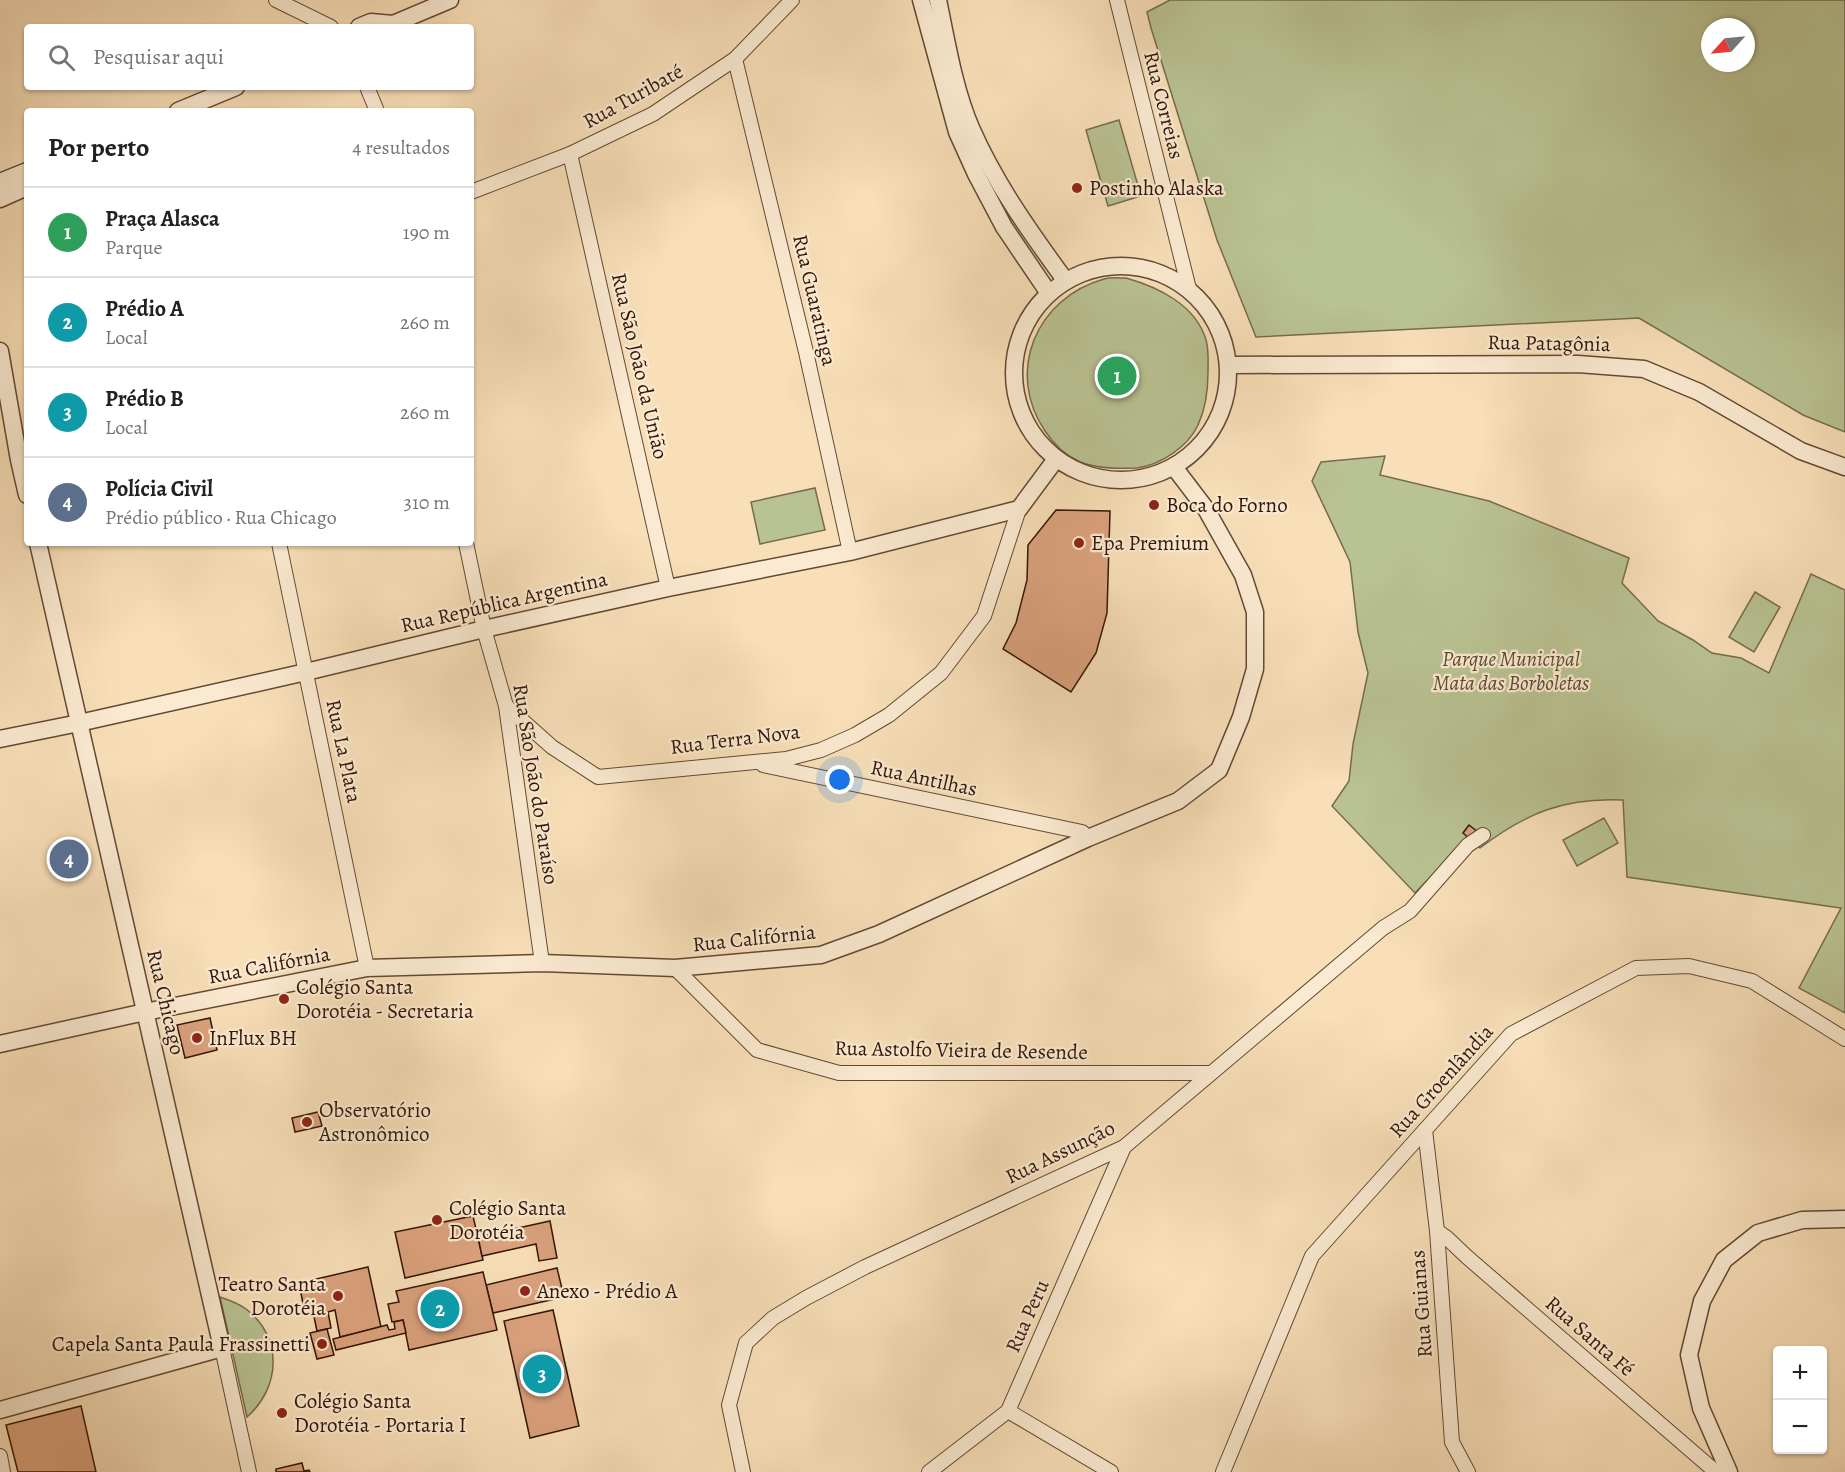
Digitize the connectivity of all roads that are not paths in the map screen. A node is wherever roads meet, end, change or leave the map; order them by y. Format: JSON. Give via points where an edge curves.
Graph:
{"nodes":[{"id":1,"x":276,"y":0,"type":"edge"},
{"id":2,"x":450,"y":0,"type":"edge"},
{"id":3,"x":792,"y":0,"type":"edge"},
{"id":4,"x":921,"y":0,"type":"edge"},
{"id":5,"x":938,"y":0,"type":"edge"},
{"id":6,"x":1117,"y":0,"type":"edge"},
{"id":7,"x":325,"y":24,"type":"edge"},
{"id":8,"x":367,"y":24,"type":"edge"},
{"id":9,"x":385,"y":24,"type":"edge"},
{"id":10,"x":393,"y":24,"type":"edge"},
{"id":11,"x":735,"y":59,"type":"junction"},
{"id":12,"x":229,"y":90,"type":"edge"},
{"id":13,"x":368,"y":90,"type":"edge"},
{"id":14,"x":185,"y":108,"type":"edge"},
{"id":15,"x":376,"y":108,"type":"edge"},
{"id":16,"x":570,"y":154,"type":"junction"},
{"id":17,"x":24,"y":172,"type":"edge"},
{"id":18,"x":0,"y":182,"type":"edge"},
{"id":19,"x":24,"y":189,"type":"edge"},
{"id":20,"x":474,"y":191,"type":"edge"},
{"id":21,"x":0,"y":199,"type":"edge"},
{"id":22,"x":1065,"y":280,"type":"junction"},
{"id":23,"x":1189,"y":289,"type":"junction"},
{"id":24,"x":1048,"y":292,"type":"junction"},
{"id":25,"x":0,"y":351,"type":"edge"},
{"id":26,"x":1228,"y":365,"type":"junction"},
{"id":27,"x":1056,"y":459,"type":"junction"},
{"id":28,"x":1174,"y":467,"type":"junction"},
{"id":29,"x":1845,"y":467,"type":"edge"},
{"id":30,"x":24,"y":482,"type":"edge"},
{"id":31,"x":1019,"y":509,"type":"junction"},
{"id":32,"x":39,"y":546,"type":"edge"},
{"id":33,"x":280,"y":546,"type":"edge"},
{"id":34,"x":467,"y":546,"type":"edge"},
{"id":35,"x":850,"y":552,"type":"junction"},
{"id":36,"x":668,"y":588,"type":"junction"},
{"id":37,"x":484,"y":629,"type":"junction"},
{"id":38,"x":306,"y":672,"type":"junction"},
{"id":39,"x":506,"y":706,"type":"junction"},
{"id":40,"x":79,"y":723,"type":"junction"},
{"id":41,"x":0,"y":739,"type":"edge"},
{"id":42,"x":750,"y":762,"type":"junction"},
{"id":43,"x":1483,"y":836,"type":"dead end"},
{"id":44,"x":1088,"y":838,"type":"junction"},
{"id":45,"x":542,"y":963,"type":"junction"},
{"id":46,"x":367,"y":968,"type":"junction"},
{"id":47,"x":675,"y":968,"type":"junction"},
{"id":48,"x":145,"y":1012,"type":"junction"},
{"id":49,"x":1845,"y":1039,"type":"edge"},
{"id":50,"x":0,"y":1044,"type":"edge"},
{"id":51,"x":1211,"y":1073,"type":"junction"},
{"id":52,"x":1425,"y":1130,"type":"junction"},
{"id":53,"x":1124,"y":1147,"type":"junction"},
{"id":54,"x":1845,"y":1219,"type":"edge"},
{"id":55,"x":1437,"y":1232,"type":"junction"},
{"id":56,"x":222,"y":1348,"type":"junction"},
{"id":57,"x":0,"y":1410,"type":"edge"},
{"id":58,"x":1008,"y":1411,"type":"junction"},
{"id":59,"x":0,"y":1456,"type":"edge"},
{"id":60,"x":3,"y":1472,"type":"edge"},
{"id":61,"x":249,"y":1472,"type":"edge"},
{"id":62,"x":743,"y":1472,"type":"edge"},
{"id":63,"x":929,"y":1472,"type":"edge"},
{"id":64,"x":1112,"y":1472,"type":"edge"},
{"id":65,"x":1223,"y":1472,"type":"edge"},
{"id":66,"x":1468,"y":1472,"type":"edge"},
{"id":67,"x":1716,"y":1472,"type":"edge"},
{"id":68,"x":1729,"y":1472,"type":"edge"}],
"edges":[{"from":1,"to":7,"type":"street"},
{"from":2,"to":10,"type":"street"},
{"from":3,"to":11,"type":"street","name":"Rua Turibaté"},
{"from":4,"to":24,"type":"street","via":[[957,132],[1004,227]]},
{"from":5,"to":22,"type":"street","via":[[970,127],[1013,206]]},
{"from":6,"to":23,"type":"street","name":"Rua Correias"},
{"from":8,"to":9,"type":"street"},
{"from":11,"to":16,"type":"street","name":"Rua Turibaté","via":[[653,114]]},
{"from":11,"to":35,"type":"street","name":"Rua Guaratinga"},
{"from":12,"to":14,"type":"street"},
{"from":13,"to":15,"type":"street"},
{"from":16,"to":20,"type":"street","name":"Rua Turibaté"},
{"from":16,"to":36,"type":"street","name":"Rua São João da União"},
{"from":17,"to":18,"type":"street"},
{"from":19,"to":21,"type":"street"},
{"from":22,"to":23,"type":"street","via":[[1087,269],[1139,266],[1165,274]]},
{"from":22,"to":24,"type":"street"},
{"from":23,"to":26,"type":"street","via":[[1209,310],[1222,336]]},
{"from":24,"to":27,"type":"street","via":[[1028,317],[1016,346],[1013,377],[1019,408],[1034,436]]},
{"from":25,"to":30,"type":"street"},
{"from":26,"to":28,"type":"street","via":[[1226,395],[1216,424],[1198,448]]},
{"from":26,"to":29,"type":"street","name":"Rua Patagônia","via":[[1578,364],[1644,369],[1699,392],[1801,451]]},
{"from":27,"to":28,"type":"street","via":[[1084,474],[1114,481],[1135,480]]},
{"from":27,"to":31,"type":"street","name":"Rua Terra Nova"},
{"from":28,"to":44,"type":"street","name":"Rua Califórnia","via":[[1206,509],[1243,575],[1255,612],[1255,669],[1219,770],[1178,801]]},
{"from":31,"to":35,"type":"street","name":"Rua República Argentina"},
{"from":31,"to":42,"type":"street","name":"Rua Terra Nova","via":[[984,616],[941,674],[889,715],[855,735],[821,750],[786,759]]},
{"from":32,"to":40,"type":"street","name":"Rua Chicago"},
{"from":33,"to":38,"type":"street","name":"Rua La Plata"},
{"from":34,"to":37,"type":"street","name":"Rua São João do Paraíso"},
{"from":35,"to":36,"type":"street","name":"Rua República Argentina"},
{"from":36,"to":37,"type":"street","name":"Rua República Argentina"},
{"from":37,"to":38,"type":"street","name":"Rua República Argentina"},
{"from":37,"to":39,"type":"street","name":"Rua São João do Paraíso"},
{"from":38,"to":40,"type":"street","name":"Rua República Argentina"},
{"from":38,"to":46,"type":"street","name":"Rua La Plata"},
{"from":39,"to":42,"type":"street","name":"Rua Terra Nova","via":[[552,747],[598,777]]},
{"from":39,"to":45,"type":"street","name":"Rua São João do Paraíso"},
{"from":40,"to":41,"type":"street","name":"Rua República Argentina"},
{"from":40,"to":48,"type":"street","name":"Rua Chicago"},
{"from":42,"to":44,"type":"street","name":"Rua Antilhas","via":[[1082,832]]},
{"from":43,"to":51,"type":"street","name":"Rua Assunção","via":[[1468,845],[1410,910],[1383,928]]},
{"from":44,"to":47,"type":"street","name":"Rua Califórnia","via":[[879,934],[821,955]]},
{"from":45,"to":46,"type":"street","name":"Rua Califórnia"},
{"from":45,"to":47,"type":"street","name":"Rua Califórnia"},
{"from":46,"to":48,"type":"street","name":"Rua Califórnia"},
{"from":47,"to":51,"type":"street","name":"Rua Astolfo Vieira de Resende","via":[[757,1050],[839,1073]]},
{"from":48,"to":50,"type":"street","name":"Rua Califórnia"},
{"from":48,"to":56,"type":"street","name":"Rua Chicago"},
{"from":49,"to":52,"type":"street","name":"Rua Groenlândia","via":[[1752,981],[1689,966],[1636,968],[1511,1034]]},
{"from":51,"to":53,"type":"street","name":"Rua Assunção"},
{"from":52,"to":55,"type":"street","name":"Rua Guianas"},
{"from":52,"to":65,"type":"street","name":"Rua Groenlândia","via":[[1312,1256]]},
{"from":53,"to":58,"type":"street","name":"Rua Peru"},
{"from":53,"to":62,"type":"street","name":"Rua Assunção","via":[[865,1267],[773,1318],[746,1343],[729,1405]]},
{"from":54,"to":68,"type":"street","via":[[1802,1220],[1758,1233],[1724,1260],[1702,1301],[1689,1355],[1701,1408]]},
{"from":55,"to":66,"type":"street","name":"Rua Guianas","via":[[1452,1442]]},
{"from":55,"to":67,"type":"street","name":"Rua Santa Fé"},
{"from":56,"to":57,"type":"street"},
{"from":56,"to":61,"type":"street","name":"Rua Chicago"},
{"from":58,"to":63,"type":"street","name":"Rua Peru"},
{"from":58,"to":64,"type":"street"},
{"from":59,"to":60,"type":"street"}]}
